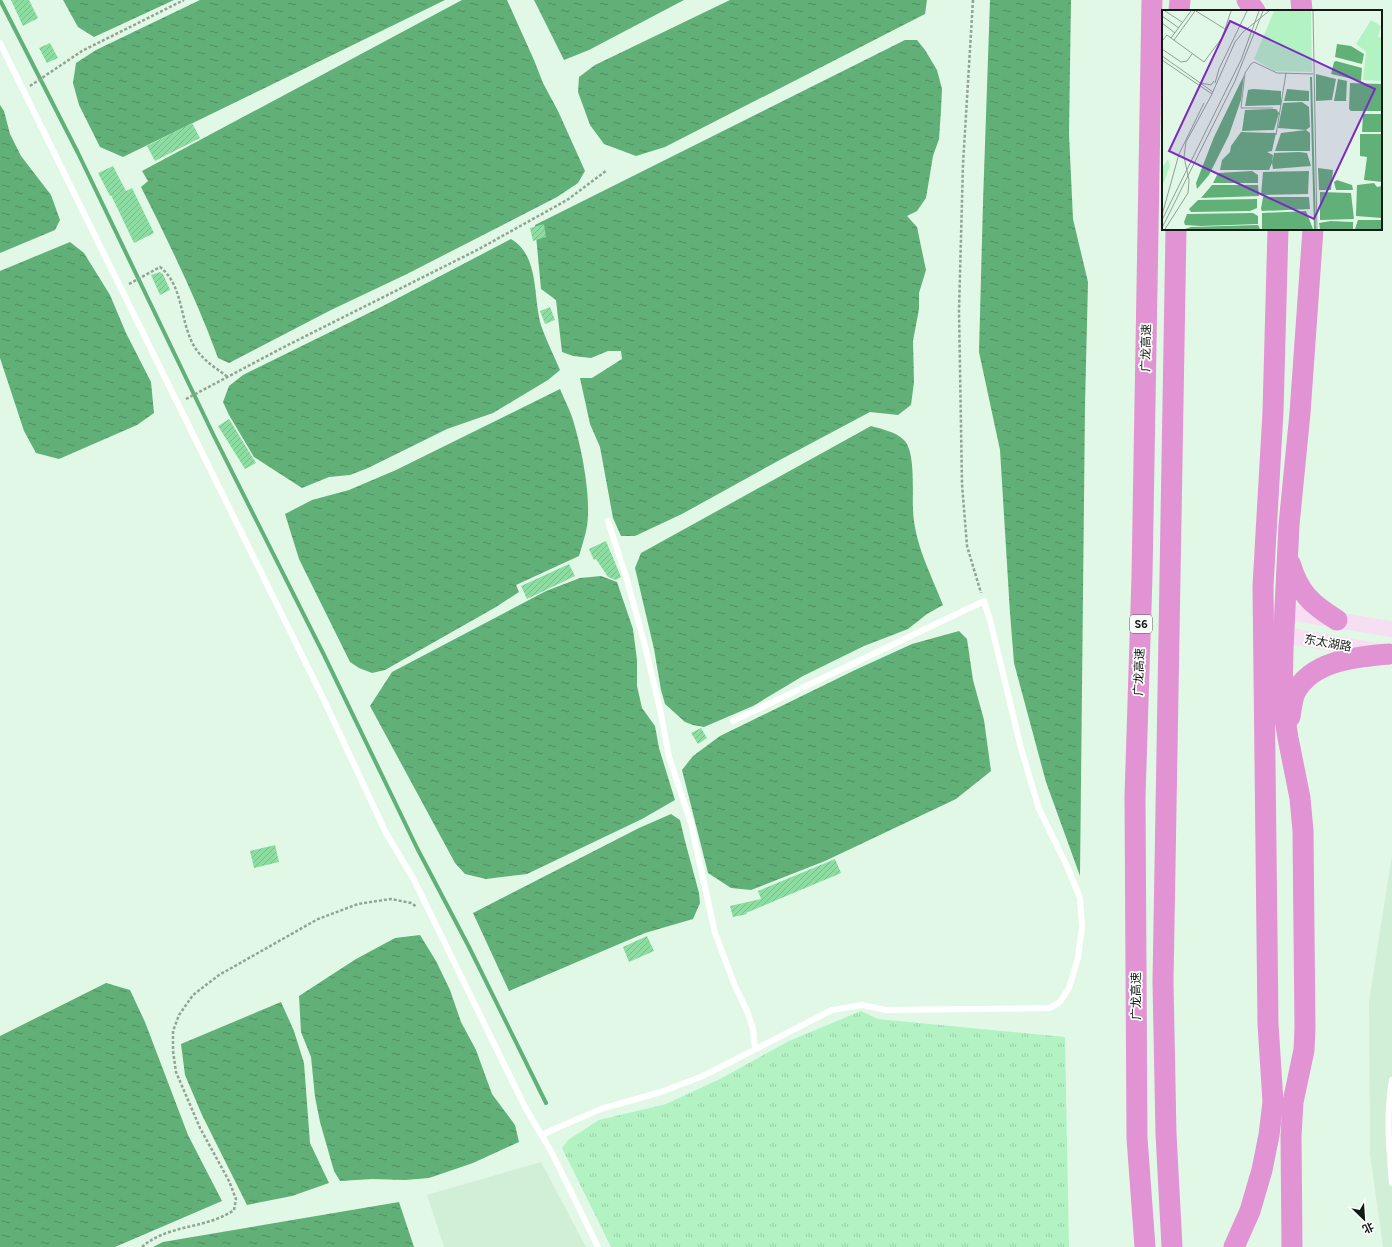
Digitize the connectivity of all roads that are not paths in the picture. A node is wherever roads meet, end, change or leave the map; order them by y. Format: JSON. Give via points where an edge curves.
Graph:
{"nodes":[{"id":1,"x":1152,"y":0,"type":"edge"},
{"id":2,"x":1180,"y":0,"type":"edge"},
{"id":3,"x":1247,"y":0,"type":"edge"},
{"id":4,"x":1301,"y":0,"type":"edge"},
{"id":5,"x":1179,"y":10,"type":"edge"},
{"id":6,"x":1254,"y":10,"type":"edge"},
{"id":7,"x":1302,"y":10,"type":"edge"},
{"id":8,"x":0,"y":43,"type":"edge"},
{"id":9,"x":1176,"y":230,"type":"edge"},
{"id":10,"x":1278,"y":230,"type":"edge"},
{"id":11,"x":1313,"y":230,"type":"edge"},
{"id":12,"x":608,"y":521,"type":"dead end"},
{"id":13,"x":1288,"y":555,"type":"junction"},
{"id":14,"x":1263,"y":608,"type":"junction"},
{"id":15,"x":1285,"y":612,"type":"junction"},
{"id":16,"x":1338,"y":620,"type":"junction"},
{"id":17,"x":1392,"y":629,"type":"edge"},
{"id":18,"x":1264,"y":631,"type":"junction"},
{"id":19,"x":1284,"y":635,"type":"junction"},
{"id":20,"x":1391,"y":654,"type":"edge"},
{"id":21,"x":733,"y":720,"type":"dead end"},
{"id":22,"x":1288,"y":738,"type":"junction"},
{"id":23,"x":755,"y":1048,"type":"junction"},
{"id":24,"x":1392,"y":1080,"type":"edge"},
{"id":25,"x":542,"y":1135,"type":"junction"},
{"id":26,"x":1391,"y":1168,"type":"edge"},
{"id":27,"x":1392,"y":1183,"type":"edge"},
{"id":28,"x":598,"y":1247,"type":"edge"},
{"id":29,"x":1145,"y":1247,"type":"edge"},
{"id":30,"x":1172,"y":1247,"type":"edge"},
{"id":31,"x":1234,"y":1247,"type":"edge"},
{"id":32,"x":1292,"y":1247,"type":"edge"}],
"edges":[{"from":1,"to":29,"type":"highway","name":"广龙高速","number":"S6","via":[[1142,576],[1135,796],[1137,1138]]},
{"from":2,"to":5,"type":"highway"},
{"from":3,"to":6,"type":"highway"},
{"from":4,"to":7,"type":"highway"},
{"from":8,"to":25,"type":"lane","via":[[317,686],[386,833],[413,878],[522,1101]]},
{"from":9,"to":30,"type":"highway","number":"S6","via":[[1163,982],[1166,1134]]},
{"from":10,"to":14,"type":"highway","via":[[1273,412]]},
{"from":11,"to":13,"type":"highway"},
{"from":12,"to":23,"type":"lane","via":[[642,635],[669,757],[691,823],[715,933],[747,1011]]},
{"from":13,"to":15,"type":"highway"},
{"from":13,"to":16,"type":"highway","via":[[1300,588],[1319,609]]},
{"from":14,"to":15,"type":"main road","name":"东太湖路"},
{"from":14,"to":18,"type":"highway"},
{"from":15,"to":16,"type":"main road","name":"东太湖路"},
{"from":15,"to":19,"type":"highway"},
{"from":16,"to":17,"type":"main road","name":"东太湖路"},
{"from":18,"to":19,"type":"main road","name":"东太湖路"},
{"from":18,"to":31,"type":"highway","via":[[1268,1024],[1273,1102],[1262,1170],[1250,1211]]},
{"from":19,"to":20,"type":"main road","name":"东太湖路"},
{"from":19,"to":22,"type":"highway","via":[[1282,701]]},
{"from":20,"to":22,"type":"highway","via":[[1360,657],[1326,665],[1307,676],[1295,693]]},
{"from":21,"to":23,"type":"lane","via":[[984,601],[1039,809],[1080,898],[1082,927],[1078,958],[1069,988],[1060,1002],[1050,1008],[886,1010],[862,1005],[832,1010]]},
{"from":22,"to":32,"type":"highway","via":[[1300,798],[1303,831],[1305,1028],[1304,1050],[1293,1102]]},
{"from":23,"to":25,"type":"lane","via":[[703,1076],[661,1092],[602,1109]]},
{"from":24,"to":26,"type":"lane","via":[[1389,1141]]},
{"from":25,"to":28,"type":"lane"},
{"from":26,"to":27,"type":"lane"}]}
